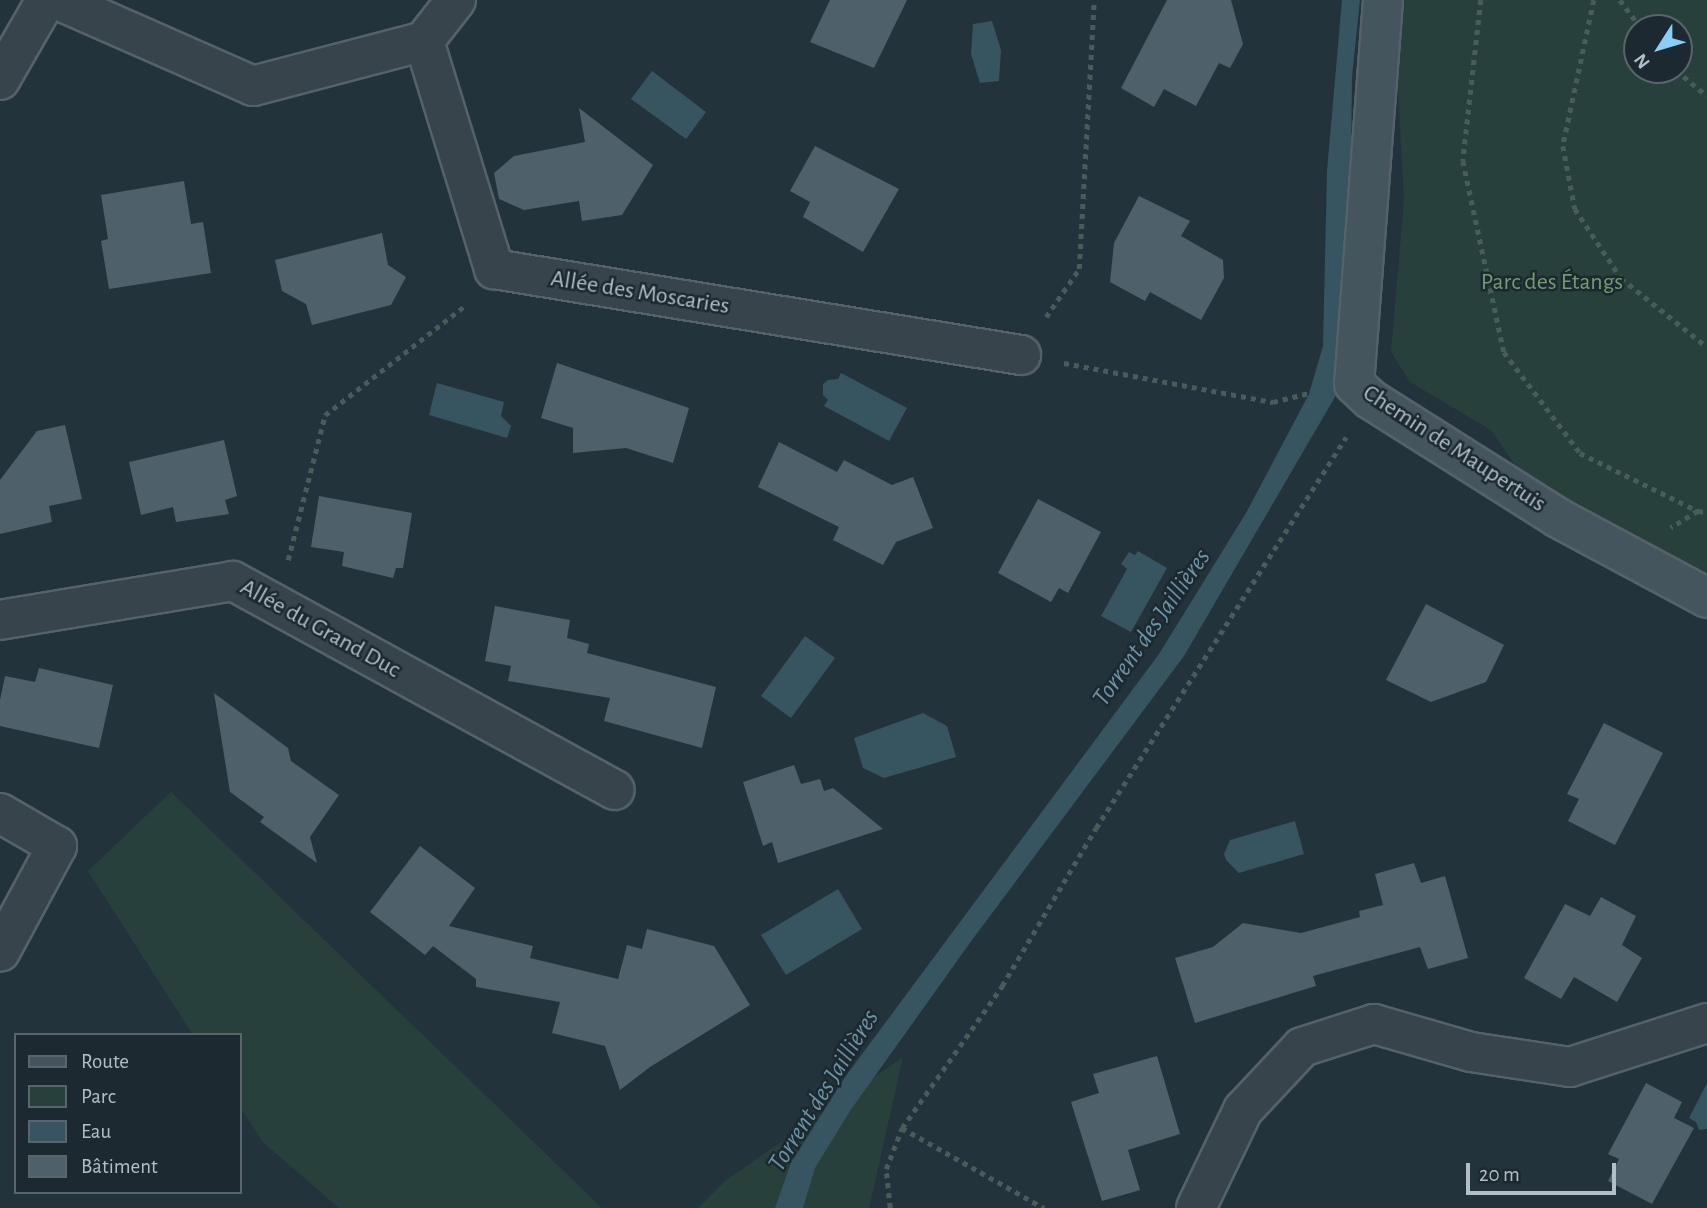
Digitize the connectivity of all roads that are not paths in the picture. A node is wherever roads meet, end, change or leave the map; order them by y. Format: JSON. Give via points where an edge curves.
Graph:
{"nodes":[{"id":1,"x":46,"y":0,"type":"edge"},
{"id":2,"x":58,"y":0,"type":"edge"},
{"id":3,"x":456,"y":0,"type":"edge"},
{"id":4,"x":1383,"y":0,"type":"edge"},
{"id":5,"x":424,"y":41,"type":"junction"},
{"id":6,"x":0,"y":80,"type":"edge"},
{"id":7,"x":1021,"y":355,"type":"road end"},
{"id":8,"x":1707,"y":598,"type":"edge"},
{"id":9,"x":0,"y":620,"type":"edge"},
{"id":10,"x":615,"y":790,"type":"dead end"},
{"id":11,"x":0,"y":813,"type":"edge"},
{"id":12,"x":0,"y":952,"type":"edge"},
{"id":13,"x":1707,"y":1023,"type":"edge"},
{"id":14,"x":1196,"y":1208,"type":"edge"}],
"edges":[{"from":1,"to":6,"type":"street"},
{"from":2,"to":5,"type":"street","via":[[253,86]]},
{"from":3,"to":5,"type":"street"},
{"from":4,"to":8,"type":"street","name":"Chemin de Maupertuis","via":[[1354,384],[1370,399],[1558,518]]},
{"from":5,"to":7,"type":"street","name":"Allée des Moscaries","via":[[494,269]]},
{"from":9,"to":10,"type":"street","name":"Allée du Grand Duc","via":[[233,581]]},
{"from":11,"to":12,"type":"street","via":[[57,846]]},
{"from":13,"to":14,"type":"street","via":[[1570,1067],[1471,1052],[1374,1024],[1302,1047],[1243,1110]]}]}
